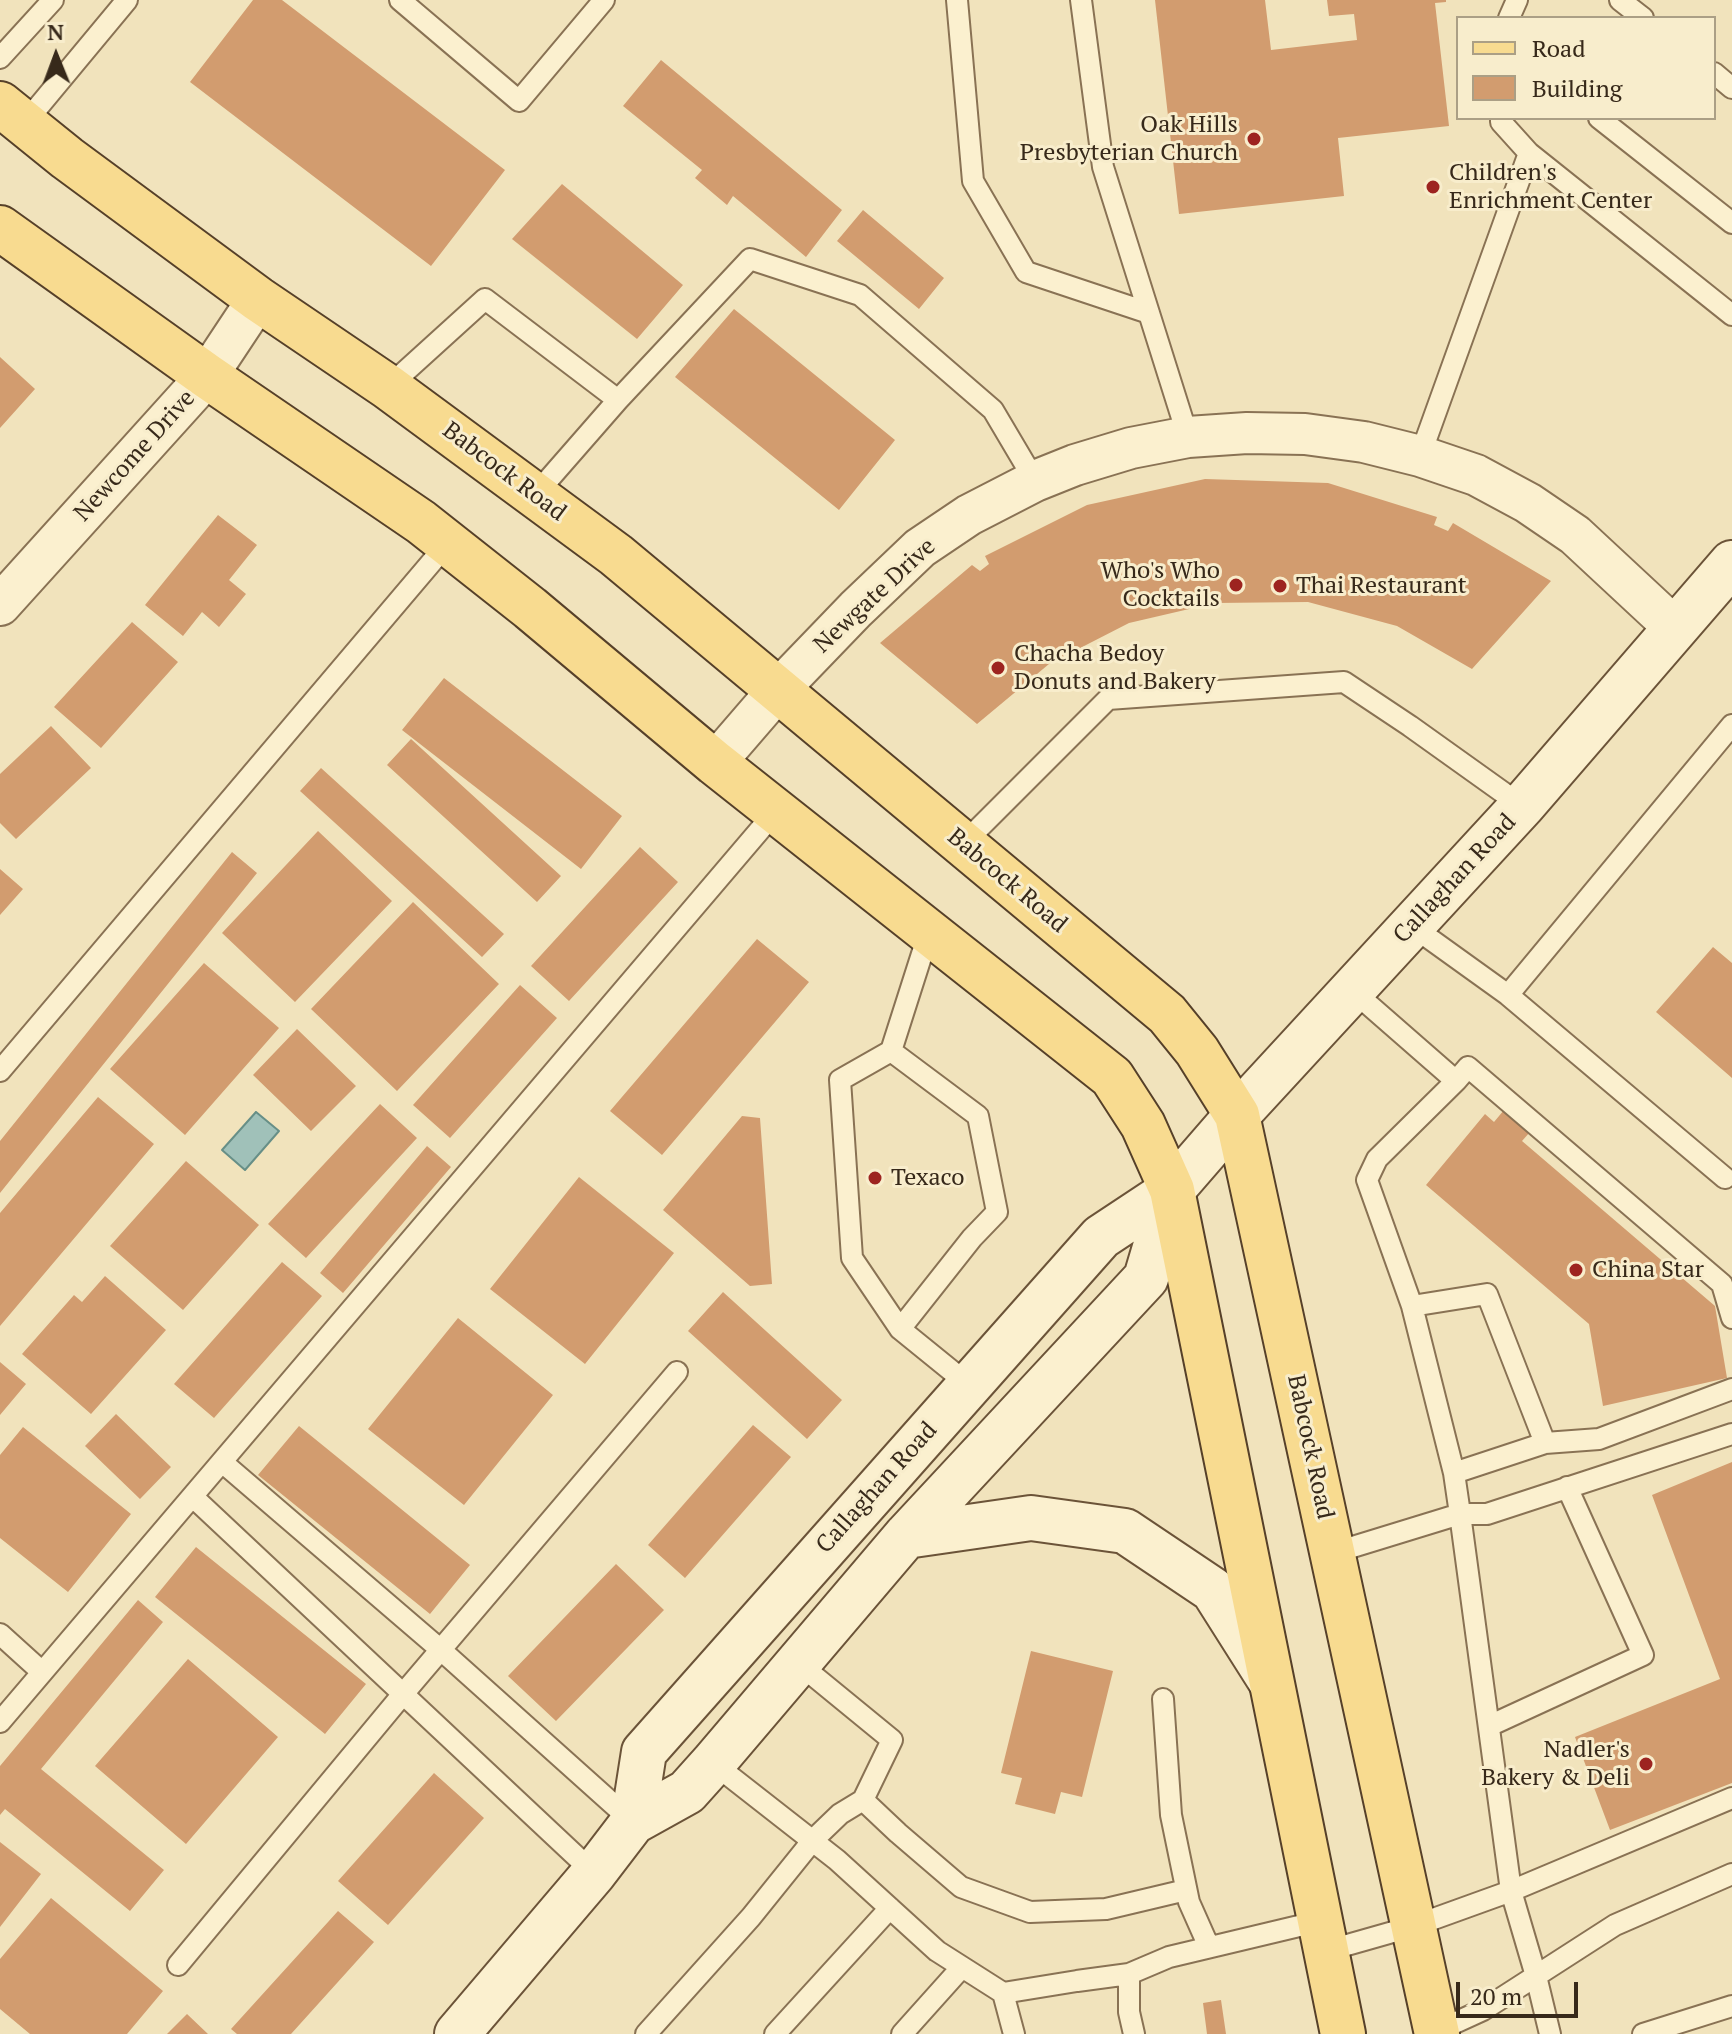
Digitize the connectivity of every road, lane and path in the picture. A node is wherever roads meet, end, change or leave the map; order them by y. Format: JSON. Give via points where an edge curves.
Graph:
{"nodes":[{"id":1,"x":53,"y":0,"type":"edge"},
{"id":2,"x":127,"y":0,"type":"edge"},
{"id":3,"x":400,"y":0,"type":"edge"},
{"id":4,"x":604,"y":0,"type":"edge"},
{"id":5,"x":957,"y":0,"type":"edge"},
{"id":6,"x":1081,"y":0,"type":"edge"},
{"id":7,"x":1620,"y":0,"type":"edge"},
{"id":8,"x":1640,"y":16,"type":"edge"},
{"id":9,"x":0,"y":58,"type":"edge"},
{"id":10,"x":1716,"y":75,"type":"edge"},
{"id":11,"x":1732,"y":88,"type":"edge"},
{"id":12,"x":12,"y":114,"type":"edge"},
{"id":13,"x":1501,"y":120,"type":"edge"},
{"id":14,"x":1602,"y":120,"type":"edge"},
{"id":15,"x":1529,"y":153,"type":"junction"},
{"id":16,"x":1732,"y":223,"type":"edge"},
{"id":17,"x":0,"y":228,"type":"edge"},
{"id":18,"x":258,"y":299,"type":"junction"},
{"id":19,"x":1149,"y":313,"type":"junction"},
{"id":20,"x":1732,"y":315,"type":"edge"},
{"id":21,"x":207,"y":376,"type":"junction"},
{"id":22,"x":388,"y":387,"type":"junction"},
{"id":23,"x":618,"y":400,"type":"junction"},
{"id":24,"x":1188,"y":437,"type":"junction"},
{"id":25,"x":1420,"y":456,"type":"junction"},
{"id":26,"x":1035,"y":481,"type":"junction"},
{"id":27,"x":535,"y":495,"type":"junction"},
{"id":28,"x":447,"y":544,"type":"junction"},
{"id":29,"x":1732,"y":563,"type":"edge"},
{"id":30,"x":0,"y":605,"type":"edge"},
{"id":31,"x":1675,"y":628,"type":"junction"},
{"id":32,"x":778,"y":690,"type":"junction"},
{"id":33,"x":1732,"y":725,"type":"edge"},
{"id":34,"x":715,"y":763,"type":"junction"},
{"id":35,"x":1522,"y":806,"type":"junction"},
{"id":36,"x":776,"y":811,"type":"junction"},
{"id":37,"x":963,"y":844,"type":"junction"},
{"id":38,"x":1412,"y":926,"type":"junction"},
{"id":39,"x":929,"y":932,"type":"junction"},
{"id":40,"x":1353,"y":991,"type":"junction"},
{"id":41,"x":1508,"y":995,"type":"junction"},
{"id":42,"x":891,"y":1051,"type":"junction"},
{"id":43,"x":0,"y":1071,"type":"edge"},
{"id":44,"x":1456,"y":1081,"type":"junction"},
{"id":45,"x":1237,"y":1115,"type":"junction"},
{"id":46,"x":1725,"y":1178,"type":"dead end"},
{"id":47,"x":1172,"y":1190,"type":"junction"},
{"id":48,"x":1412,"y":1306,"type":"junction"},
{"id":49,"x":1732,"y":1318,"type":"edge"},
{"id":50,"x":900,"y":1329,"type":"junction"},
{"id":51,"x":677,"y":1372,"type":"dead end"},
{"id":52,"x":969,"y":1385,"type":"junction"},
{"id":53,"x":1732,"y":1389,"type":"edge"},
{"id":54,"x":1732,"y":1434,"type":"edge"},
{"id":55,"x":1545,"y":1443,"type":"junction"},
{"id":56,"x":222,"y":1462,"type":"junction"},
{"id":57,"x":1454,"y":1473,"type":"junction"},
{"id":58,"x":1567,"y":1487,"type":"junction"},
{"id":59,"x":193,"y":1497,"type":"junction"},
{"id":60,"x":1460,"y":1514,"type":"junction"},
{"id":61,"x":906,"y":1536,"type":"junction"},
{"id":62,"x":1333,"y":1553,"type":"junction"},
{"id":63,"x":0,"y":1634,"type":"edge"},
{"id":64,"x":441,"y":1650,"type":"junction"},
{"id":65,"x":798,"y":1663,"type":"junction"},
{"id":66,"x":42,"y":1672,"type":"junction"},
{"id":67,"x":1271,"y":1681,"type":"junction"},
{"id":68,"x":403,"y":1694,"type":"junction"},
{"id":69,"x":1163,"y":1699,"type":"dead end"},
{"id":70,"x":0,"y":1722,"type":"edge"},
{"id":71,"x":1489,"y":1726,"type":"junction"},
{"id":72,"x":713,"y":1763,"type":"junction"},
{"id":73,"x":1732,"y":1798,"type":"edge"},
{"id":74,"x":863,"y":1800,"type":"junction"},
{"id":75,"x":633,"y":1822,"type":"junction"},
{"id":76,"x":813,"y":1840,"type":"junction"},
{"id":77,"x":594,"y":1873,"type":"junction"},
{"id":78,"x":1731,"y":1879,"type":"edge"},
{"id":79,"x":1186,"y":1890,"type":"junction"},
{"id":80,"x":1511,"y":1891,"type":"junction"},
{"id":81,"x":890,"y":1908,"type":"junction"},
{"id":82,"x":1414,"y":1926,"type":"junction"},
{"id":83,"x":1323,"y":1936,"type":"junction"},
{"id":84,"x":1209,"y":1947,"type":"junction"},
{"id":85,"x":178,"y":1965,"type":"dead end"},
{"id":86,"x":962,"y":1967,"type":"junction"},
{"id":87,"x":1129,"y":1974,"type":"junction"},
{"id":88,"x":1536,"y":1976,"type":"junction"},
{"id":89,"x":1003,"y":1993,"type":"junction"},
{"id":90,"x":1732,"y":2006,"type":"edge"},
{"id":91,"x":1437,"y":2032,"type":"edge"},
{"id":92,"x":457,"y":2034,"type":"edge"},
{"id":93,"x":646,"y":2034,"type":"edge"},
{"id":94,"x":775,"y":2034,"type":"edge"},
{"id":95,"x":902,"y":2034,"type":"edge"},
{"id":96,"x":1014,"y":2034,"type":"edge"},
{"id":97,"x":1134,"y":2034,"type":"edge"},
{"id":98,"x":1343,"y":2034,"type":"edge"},
{"id":99,"x":1550,"y":2034,"type":"edge"},
{"id":100,"x":1643,"y":2034,"type":"edge"}],
"edges":[{"from":1,"to":9,"type":"lane"},
{"from":2,"to":12,"type":"lane"},
{"from":3,"to":4,"type":"lane","via":[[519,101]]},
{"from":5,"to":19,"type":"lane","via":[[973,181],[1026,272]]},
{"from":6,"to":19,"type":"lane","via":[[1103,167]]},
{"from":7,"to":8,"type":"lane"},
{"from":10,"to":11,"type":"lane"},
{"from":12,"to":18,"type":"main road","name":"Babcock Road"},
{"from":13,"to":15,"type":"lane"},
{"from":14,"to":16,"type":"lane"},
{"from":15,"to":20,"type":"lane"},
{"from":15,"to":25,"type":"lane"},
{"from":17,"to":21,"type":"main road"},
{"from":18,"to":21,"type":"street","name":"Newcome Drive"},
{"from":18,"to":22,"type":"main road","name":"Babcock Road"},
{"from":19,"to":24,"type":"lane"},
{"from":21,"to":28,"type":"main road"},
{"from":21,"to":30,"type":"street","name":"Newcome Drive"},
{"from":22,"to":23,"type":"lane","via":[[485,299]]},
{"from":22,"to":27,"type":"main road","name":"Babcock Road"},
{"from":23,"to":26,"type":"lane","via":[[750,259],[860,295],[993,410]]},
{"from":23,"to":27,"type":"lane"},
{"from":24,"to":25,"type":"street","name":"Newgate Drive","via":[[1305,434]]},
{"from":24,"to":26,"type":"street","name":"Newgate Drive","via":[[1117,452]]},
{"from":25,"to":31,"type":"street","name":"Newgate Drive","via":[[1476,475],[1528,503],[1575,535]]},
{"from":26,"to":32,"type":"street","name":"Newgate Drive","via":[[920,548]]},
{"from":27,"to":32,"type":"main road","name":"Babcock Road"},
{"from":28,"to":34,"type":"main road"},
{"from":28,"to":43,"type":"lane"},
{"from":29,"to":31,"type":"main road","name":"Callaghan Road"},
{"from":31,"to":35,"type":"main road","name":"Callaghan Road"},
{"from":32,"to":34,"type":"street","name":"Newgate Drive"},
{"from":32,"to":37,"type":"main road","name":"Babcock Road"},
{"from":33,"to":41,"type":"lane"},
{"from":34,"to":36,"type":"main road"},
{"from":35,"to":37,"type":"lane","via":[[1344,682],[1329,683],[1108,699]]},
{"from":35,"to":38,"type":"main road","name":"Callaghan Road"},
{"from":36,"to":39,"type":"main road"},
{"from":36,"to":56,"type":"lane"},
{"from":37,"to":45,"type":"main road","name":"Babcock Road","via":[[1167,1014]]},
{"from":38,"to":40,"type":"main road","name":"Callaghan Road"},
{"from":38,"to":41,"type":"lane"},
{"from":39,"to":42,"type":"lane"},
{"from":39,"to":47,"type":"main road","via":[[1112,1077],[1143,1125]]},
{"from":40,"to":44,"type":"lane"},
{"from":40,"to":45,"type":"main road","name":"Callaghan Road"},
{"from":41,"to":46,"type":"lane"},
{"from":42,"to":50,"type":"lane","via":[[840,1080],[852,1258]]},
{"from":42,"to":50,"type":"lane","via":[[978,1116],[997,1212]]},
{"from":44,"to":48,"type":"lane","via":[[1377,1159],[1367,1180]]},
{"from":44,"to":49,"type":"lane","via":[[1468,1067],[1722,1284]]},
{"from":45,"to":47,"type":"main road","name":"Callaghan Road"},
{"from":45,"to":62,"type":"main road","name":"Babcock Road"},
{"from":47,"to":52,"type":"main road","name":"Callaghan Road","via":[[1101,1237]]},
{"from":47,"to":61,"type":"main road","name":"Callaghan Road","via":[[1146,1278]]},
{"from":47,"to":67,"type":"main road"},
{"from":48,"to":55,"type":"lane","via":[[1487,1294]]},
{"from":48,"to":57,"type":"lane"},
{"from":50,"to":52,"type":"lane"},
{"from":51,"to":64,"type":"lane"},
{"from":52,"to":75,"type":"main road","name":"Callaghan Road","via":[[644,1752]]},
{"from":53,"to":55,"type":"lane","via":[[1599,1439]]},
{"from":54,"to":58,"type":"lane"},
{"from":55,"to":57,"type":"lane"},
{"from":56,"to":59,"type":"lane"},
{"from":56,"to":64,"type":"lane"},
{"from":57,"to":60,"type":"lane"},
{"from":58,"to":60,"type":"lane","via":[[1487,1514]]},
{"from":58,"to":71,"type":"lane","via":[[1643,1655]]},
{"from":59,"to":66,"type":"lane"},
{"from":59,"to":68,"type":"lane"},
{"from":60,"to":62,"type":"lane"},
{"from":60,"to":71,"type":"lane"},
{"from":61,"to":65,"type":"main road","name":"Callaghan Road"},
{"from":61,"to":67,"type":"main road","via":[[1031,1518],[1125,1531],[1213,1590]]},
{"from":62,"to":82,"type":"main road","name":"Babcock Road"},
{"from":63,"to":66,"type":"lane"},
{"from":64,"to":68,"type":"lane"},
{"from":64,"to":75,"type":"lane"},
{"from":65,"to":72,"type":"main road","name":"Callaghan Road"},
{"from":65,"to":74,"type":"lane","via":[[892,1740]]},
{"from":66,"to":70,"type":"lane"},
{"from":67,"to":83,"type":"main road"},
{"from":68,"to":77,"type":"lane"},
{"from":68,"to":85,"type":"lane"},
{"from":69,"to":79,"type":"lane","via":[[1171,1815]]},
{"from":71,"to":80,"type":"lane"},
{"from":72,"to":75,"type":"main road","name":"Callaghan Road","via":[[687,1792]]},
{"from":72,"to":76,"type":"lane"},
{"from":73,"to":80,"type":"lane"},
{"from":74,"to":76,"type":"lane"},
{"from":74,"to":79,"type":"lane","via":[[961,1887],[1030,1912],[1106,1909]]},
{"from":75,"to":77,"type":"main road","name":"Callaghan Road"},
{"from":76,"to":81,"type":"lane"},
{"from":76,"to":93,"type":"lane"},
{"from":77,"to":92,"type":"main road","name":"Callaghan Road"},
{"from":78,"to":88,"type":"lane","via":[[1615,1925]]},
{"from":79,"to":84,"type":"lane"},
{"from":80,"to":82,"type":"lane"},
{"from":80,"to":88,"type":"lane"},
{"from":81,"to":86,"type":"lane"},
{"from":81,"to":94,"type":"lane"},
{"from":82,"to":83,"type":"lane"},
{"from":82,"to":91,"type":"main road","name":"Babcock Road"},
{"from":83,"to":84,"type":"lane"},
{"from":83,"to":98,"type":"main road"},
{"from":84,"to":87,"type":"lane"},
{"from":86,"to":89,"type":"lane"},
{"from":86,"to":95,"type":"lane"},
{"from":87,"to":89,"type":"lane"},
{"from":87,"to":97,"type":"lane"},
{"from":88,"to":91,"type":"lane"},
{"from":88,"to":99,"type":"lane"},
{"from":89,"to":96,"type":"lane"},
{"from":90,"to":100,"type":"lane"}]}
